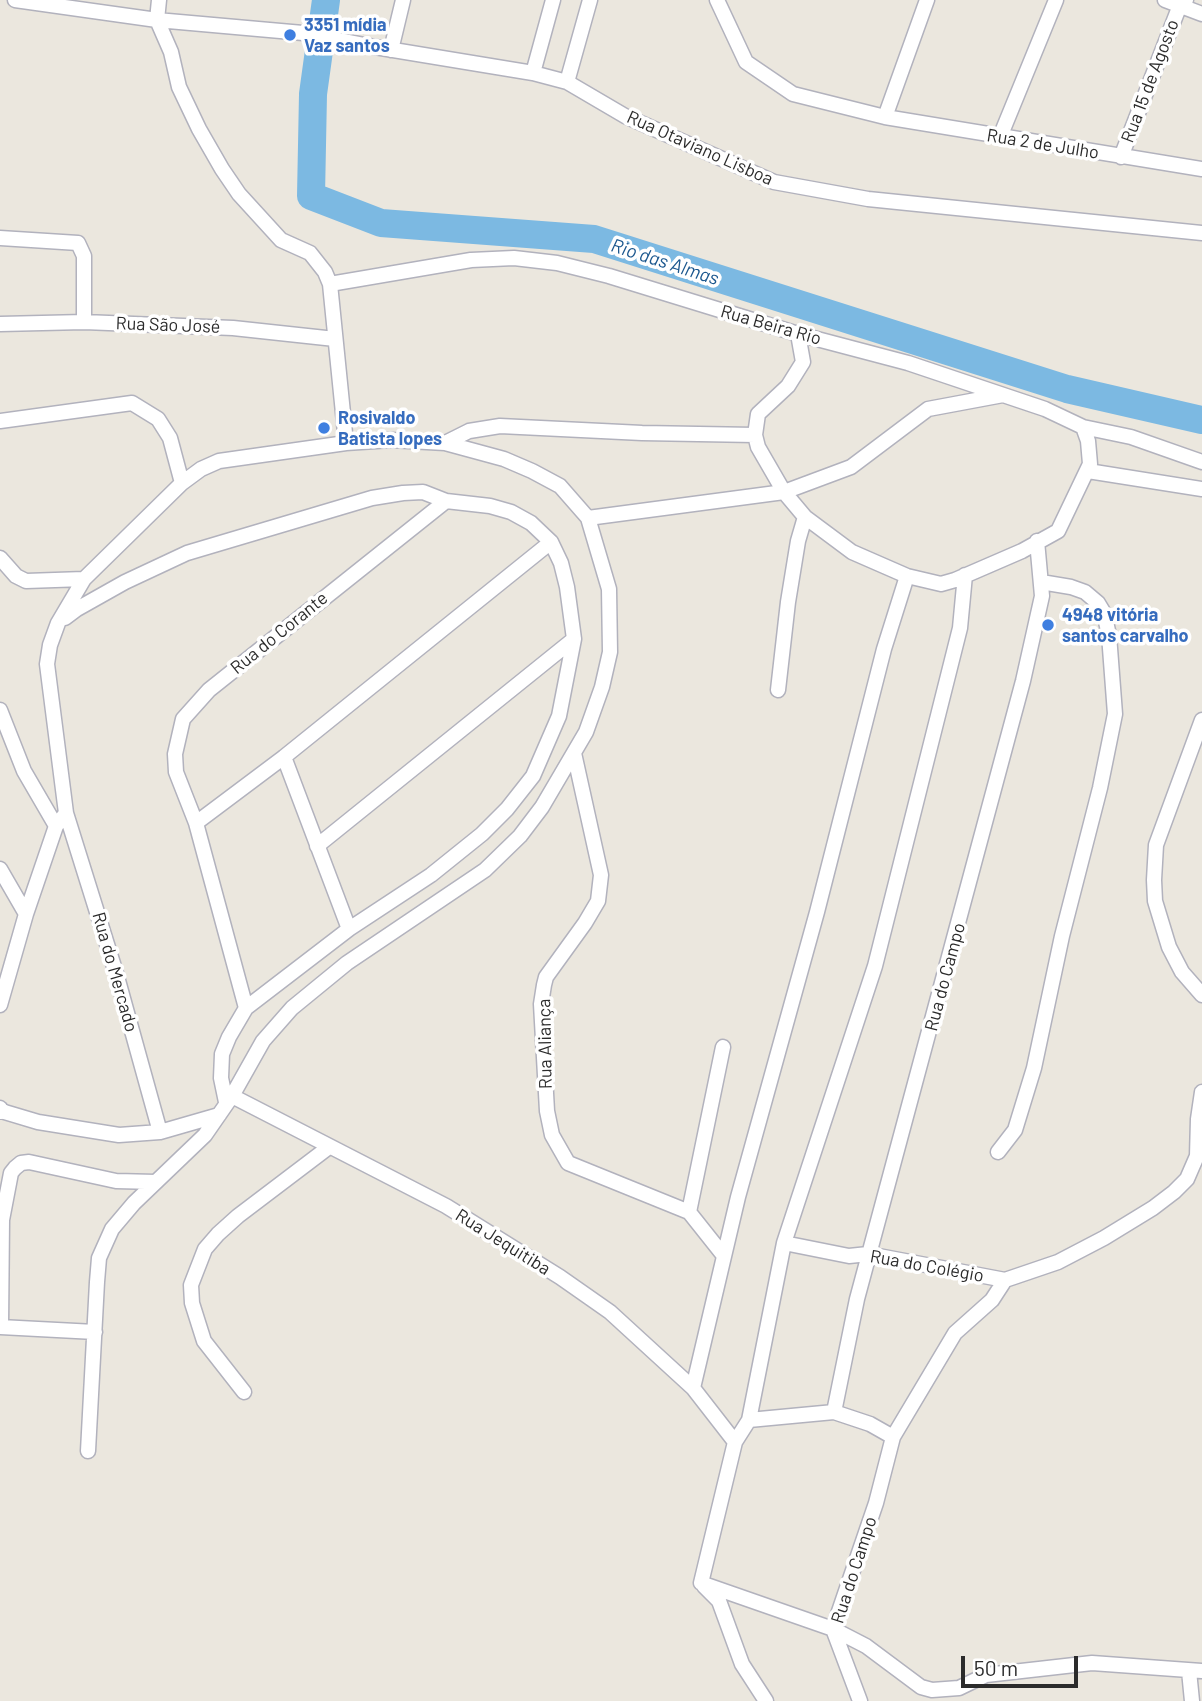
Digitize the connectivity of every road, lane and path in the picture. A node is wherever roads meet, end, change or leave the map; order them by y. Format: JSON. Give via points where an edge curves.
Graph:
{"nodes":[{"id":1,"x":15,"y":0,"type":"edge"},
{"id":2,"x":159,"y":0,"type":"edge"},
{"id":3,"x":403,"y":0,"type":"edge"},
{"id":4,"x":554,"y":0,"type":"edge"},
{"id":5,"x":590,"y":0,"type":"edge"},
{"id":6,"x":717,"y":0,"type":"edge"},
{"id":7,"x":927,"y":0,"type":"edge"},
{"id":8,"x":1056,"y":0,"type":"edge"},
{"id":9,"x":1165,"y":0,"type":"edge"},
{"id":10,"x":1182,"y":2,"type":"edge"},
{"id":11,"x":86,"y":4,"type":"edge"},
{"id":12,"x":1202,"y":14,"type":"edge"},
{"id":13,"x":157,"y":20,"type":"junction"},
{"id":14,"x":391,"y":50,"type":"junction"},
{"id":15,"x":533,"y":73,"type":"junction"},
{"id":16,"x":567,"y":82,"type":"junction"},
{"id":17,"x":885,"y":117,"type":"junction"},
{"id":18,"x":1000,"y":137,"type":"junction"},
{"id":19,"x":1121,"y":157,"type":"junction"},
{"id":20,"x":1202,"y":169,"type":"edge"},
{"id":21,"x":1202,"y":233,"type":"edge"},
{"id":22,"x":0,"y":237,"type":"edge"},
{"id":23,"x":330,"y":284,"type":"junction"},
{"id":24,"x":84,"y":322,"type":"junction"},
{"id":25,"x":0,"y":324,"type":"edge"},
{"id":26,"x":799,"y":334,"type":"junction"},
{"id":27,"x":335,"y":339,"type":"junction"},
{"id":28,"x":1004,"y":395,"type":"junction"},
{"id":29,"x":0,"y":421,"type":"edge"},
{"id":30,"x":1083,"y":427,"type":"junction"},
{"id":31,"x":755,"y":435,"type":"junction"},
{"id":32,"x":346,"y":443,"type":"junction"},
{"id":33,"x":445,"y":443,"type":"junction"},
{"id":34,"x":1202,"y":462,"type":"edge"},
{"id":35,"x":1088,"y":471,"type":"junction"},
{"id":36,"x":182,"y":483,"type":"junction"},
{"id":37,"x":1202,"y":489,"type":"edge"},
{"id":38,"x":784,"y":492,"type":"junction"},
{"id":39,"x":446,"y":501,"type":"junction"},
{"id":40,"x":805,"y":517,"type":"junction"},
{"id":41,"x":587,"y":518,"type":"junction"},
{"id":42,"x":1037,"y":541,"type":"junction"},
{"id":43,"x":551,"y":542,"type":"junction"},
{"id":44,"x":0,"y":558,"type":"edge"},
{"id":45,"x":965,"y":575,"type":"junction"},
{"id":46,"x":907,"y":576,"type":"junction"},
{"id":47,"x":84,"y":579,"type":"junction"},
{"id":48,"x":1041,"y":582,"type":"junction"},
{"id":49,"x":58,"y":623,"type":"junction"},
{"id":50,"x":574,"y":639,"type":"junction"},
{"id":51,"x":778,"y":690,"type":"dead end"},
{"id":52,"x":0,"y":710,"type":"edge"},
{"id":53,"x":1202,"y":720,"type":"edge"},
{"id":54,"x":574,"y":753,"type":"junction"},
{"id":55,"x":284,"y":757,"type":"junction"},
{"id":56,"x":66,"y":813,"type":"junction"},
{"id":57,"x":196,"y":823,"type":"junction"},
{"id":58,"x":56,"y":826,"type":"junction"},
{"id":59,"x":317,"y":846,"type":"junction"},
{"id":60,"x":0,"y":869,"type":"edge"},
{"id":61,"x":26,"y":914,"type":"junction"},
{"id":62,"x":349,"y":929,"type":"junction"},
{"id":63,"x":1202,"y":995,"type":"edge"},
{"id":64,"x":0,"y":1004,"type":"edge"},
{"id":65,"x":246,"y":1008,"type":"junction"},
{"id":66,"x":723,"y":1047,"type":"dead end"},
{"id":67,"x":1202,"y":1092,"type":"edge"},
{"id":68,"x":226,"y":1104,"type":"junction"},
{"id":69,"x":0,"y":1110,"type":"edge"},
{"id":70,"x":1200,"y":1119,"type":"edge"},
{"id":71,"x":160,"y":1132,"type":"junction"},
{"id":72,"x":330,"y":1147,"type":"junction"},
{"id":73,"x":998,"y":1152,"type":"dead end"},
{"id":74,"x":156,"y":1182,"type":"junction"},
{"id":75,"x":689,"y":1212,"type":"junction"},
{"id":76,"x":784,"y":1243,"type":"junction"},
{"id":77,"x":869,"y":1254,"type":"junction"},
{"id":78,"x":724,"y":1256,"type":"junction"},
{"id":79,"x":1005,"y":1280,"type":"junction"},
{"id":80,"x":1,"y":1327,"type":"edge"},
{"id":81,"x":95,"y":1332,"type":"junction"},
{"id":82,"x":693,"y":1388,"type":"junction"},
{"id":83,"x":244,"y":1392,"type":"dead end"},
{"id":84,"x":834,"y":1412,"type":"junction"},
{"id":85,"x":749,"y":1420,"type":"junction"},
{"id":86,"x":893,"y":1437,"type":"junction"},
{"id":87,"x":735,"y":1443,"type":"junction"},
{"id":88,"x":88,"y":1451,"type":"dead end"},
{"id":89,"x":701,"y":1583,"type":"junction"},
{"id":90,"x":833,"y":1629,"type":"junction"},
{"id":91,"x":1196,"y":1671,"type":"edge"},
{"id":92,"x":766,"y":1701,"type":"edge"},
{"id":93,"x":860,"y":1701,"type":"edge"},
{"id":94,"x":1192,"y":1701,"type":"edge"}],
"edges":[{"from":1,"to":11,"type":"street","name":"Rua Otaviano Lisboa"},
{"from":2,"to":13,"type":"street"},
{"from":3,"to":14,"type":"street"},
{"from":4,"to":15,"type":"street"},
{"from":5,"to":16,"type":"street"},
{"from":6,"to":17,"type":"street","name":"Rua 2 de Julho","via":[[746,62],[793,94]]},
{"from":7,"to":17,"type":"street"},
{"from":8,"to":18,"type":"street"},
{"from":9,"to":10,"type":"street"},
{"from":10,"to":12,"type":"street"},
{"from":10,"to":19,"type":"street","name":"Rua 15 de Agosto"},
{"from":11,"to":13,"type":"street","name":"Rua Otaviano Lisboa"},
{"from":13,"to":14,"type":"street","name":"Rua Otaviano Lisboa","via":[[303,33]]},
{"from":13,"to":23,"type":"street","via":[[180,87],[222,169],[281,240],[310,253]]},
{"from":14,"to":15,"type":"street","name":"Rua Otaviano Lisboa"},
{"from":15,"to":16,"type":"street","name":"Rua Otaviano Lisboa"},
{"from":16,"to":21,"type":"street","name":"Rua Otaviano Lisboa","via":[[625,116],[774,182],[868,199]]},
{"from":17,"to":18,"type":"street","name":"Rua 2 de Julho"},
{"from":18,"to":19,"type":"street","name":"Rua 2 de Julho"},
{"from":19,"to":20,"type":"street","name":"Rua 2 de Julho"},
{"from":22,"to":24,"type":"street","via":[[78,243],[84,256]]},
{"from":23,"to":26,"type":"street","name":"Rua Beira Rio","via":[[471,260],[514,258],[609,276]]},
{"from":23,"to":27,"type":"street"},
{"from":24,"to":25,"type":"street","name":"Rua São José"},
{"from":24,"to":27,"type":"street","name":"Rua São José","via":[[233,328]]},
{"from":26,"to":28,"type":"street","name":"Rua Beira Rio"},
{"from":26,"to":31,"type":"street","via":[[803,362],[788,386],[758,414]]},
{"from":27,"to":32,"type":"street"},
{"from":28,"to":30,"type":"street","name":"Rua Beira Rio"},
{"from":28,"to":38,"type":"street","via":[[928,409],[851,467]]},
{"from":29,"to":36,"type":"street","via":[[132,403],[158,419],[173,446]]},
{"from":30,"to":34,"type":"street","name":"Rua Beira Rio","via":[[1131,437]]},
{"from":30,"to":35,"type":"street","via":[[1090,453]]},
{"from":31,"to":33,"type":"street","via":[[500,426],[469,430]]},
{"from":31,"to":38,"type":"street"},
{"from":32,"to":33,"type":"street","name":"Rua do Mercado"},
{"from":32,"to":36,"type":"street","name":"Rua do Mercado","via":[[219,461]]},
{"from":33,"to":41,"type":"street","name":"Rua do Mercado","via":[[532,471],[560,486]]},
{"from":35,"to":37,"type":"street"},
{"from":35,"to":42,"type":"street","via":[[1058,531]]},
{"from":36,"to":47,"type":"street","name":"Rua do Mercado"},
{"from":38,"to":40,"type":"street"},
{"from":38,"to":41,"type":"street"},
{"from":39,"to":43,"type":"street","via":[[511,512]]},
{"from":39,"to":49,"type":"street","via":[[423,492],[372,498],[233,538],[125,582]]},
{"from":39,"to":57,"type":"street","name":"Rua do Corante","via":[[209,690],[183,719],[176,772]]},
{"from":40,"to":46,"type":"street","via":[[852,552]]},
{"from":40,"to":51,"type":"street","via":[[788,602]]},
{"from":41,"to":54,"type":"street","via":[[609,589],[610,652],[586,732]]},
{"from":42,"to":45,"type":"street"},
{"from":42,"to":48,"type":"street","name":"Rua do Campo"},
{"from":43,"to":50,"type":"street","via":[[567,587]]},
{"from":43,"to":55,"type":"street"},
{"from":44,"to":47,"type":"street","via":[[26,581]]},
{"from":45,"to":46,"type":"street","via":[[941,584]]},
{"from":45,"to":76,"type":"street","via":[[960,628],[875,966]]},
{"from":46,"to":78,"type":"street"},
{"from":47,"to":49,"type":"street","name":"Rua do Mercado"},
{"from":48,"to":73,"type":"street","via":[[1085,592],[1104,613],[1115,714],[1034,1068],[1015,1130]]},
{"from":48,"to":77,"type":"street","name":"Rua do Campo","via":[[1023,681]]},
{"from":49,"to":56,"type":"street","name":"Rua do Mercado","via":[[47,664]]},
{"from":50,"to":59,"type":"street"},
{"from":50,"to":62,"type":"street","via":[[559,716],[533,776],[482,834],[431,875]]},
{"from":52,"to":58,"type":"street","via":[[24,771]]},
{"from":53,"to":63,"type":"street","via":[[1156,845],[1154,880],[1155,901],[1169,947]]},
{"from":54,"to":68,"type":"street","via":[[520,836],[485,870],[347,963],[292,1007],[263,1041]]},
{"from":54,"to":75,"type":"street","name":"Rua Aliança","via":[[601,875],[598,901],[544,985],[542,1022],[552,1135],[568,1163]]},
{"from":55,"to":57,"type":"street"},
{"from":55,"to":59,"type":"street"},
{"from":56,"to":58,"type":"street"},
{"from":56,"to":71,"type":"street","name":"Rua do Mercado"},
{"from":57,"to":65,"type":"street","name":"Rua do Corante"},
{"from":58,"to":61,"type":"street"},
{"from":59,"to":62,"type":"street"},
{"from":60,"to":61,"type":"street"},
{"from":61,"to":64,"type":"street"},
{"from":62,"to":65,"type":"street"},
{"from":65,"to":68,"type":"street","via":[[222,1054]]},
{"from":66,"to":75,"type":"street"},
{"from":67,"to":70,"type":"street","name":"Rua do Colégio"},
{"from":68,"to":71,"type":"street"},
{"from":68,"to":72,"type":"street","name":"Rua Jequitiba"},
{"from":68,"to":74,"type":"street","via":[[195,1145]]},
{"from":69,"to":71,"type":"street","via":[[83,1130],[120,1135]]},
{"from":70,"to":79,"type":"street","name":"Rua do Colégio","via":[[1197,1156],[1174,1192],[1058,1262]]},
{"from":72,"to":82,"type":"street","name":"Rua Jequitiba","via":[[446,1206],[560,1277],[610,1312]]},
{"from":72,"to":83,"type":"street","via":[[218,1234],[205,1248],[191,1285],[204,1341]]},
{"from":74,"to":80,"type":"street","via":[[116,1181],[21,1163],[11,1173],[2,1220]]},
{"from":74,"to":81,"type":"street","via":[[122,1215],[103,1248]]},
{"from":75,"to":78,"type":"street","name":"Rua Aliança"},
{"from":76,"to":77,"type":"street","name":"Rua do Colégio","via":[[849,1256]]},
{"from":76,"to":85,"type":"street"},
{"from":77,"to":79,"type":"street","name":"Rua do Colégio"},
{"from":77,"to":84,"type":"street","name":"Rua do Campo"},
{"from":78,"to":82,"type":"street"},
{"from":79,"to":86,"type":"street","via":[[992,1300],[955,1333]]},
{"from":80,"to":81,"type":"street"},
{"from":81,"to":88,"type":"street"},
{"from":82,"to":87,"type":"street","name":"Rua Jequitiba"},
{"from":84,"to":85,"type":"street"},
{"from":84,"to":86,"type":"street"},
{"from":85,"to":87,"type":"street"},
{"from":86,"to":90,"type":"street","name":"Rua do Campo"},
{"from":87,"to":89,"type":"street"},
{"from":89,"to":90,"type":"street"},
{"from":89,"to":92,"type":"street","via":[[719,1601],[742,1664]]},
{"from":90,"to":91,"type":"street","via":[[932,1690],[959,1688],[986,1675],[1092,1663]]},
{"from":90,"to":93,"type":"street","name":"Rua do Campo"},
{"from":91,"to":94,"type":"street"}]}
